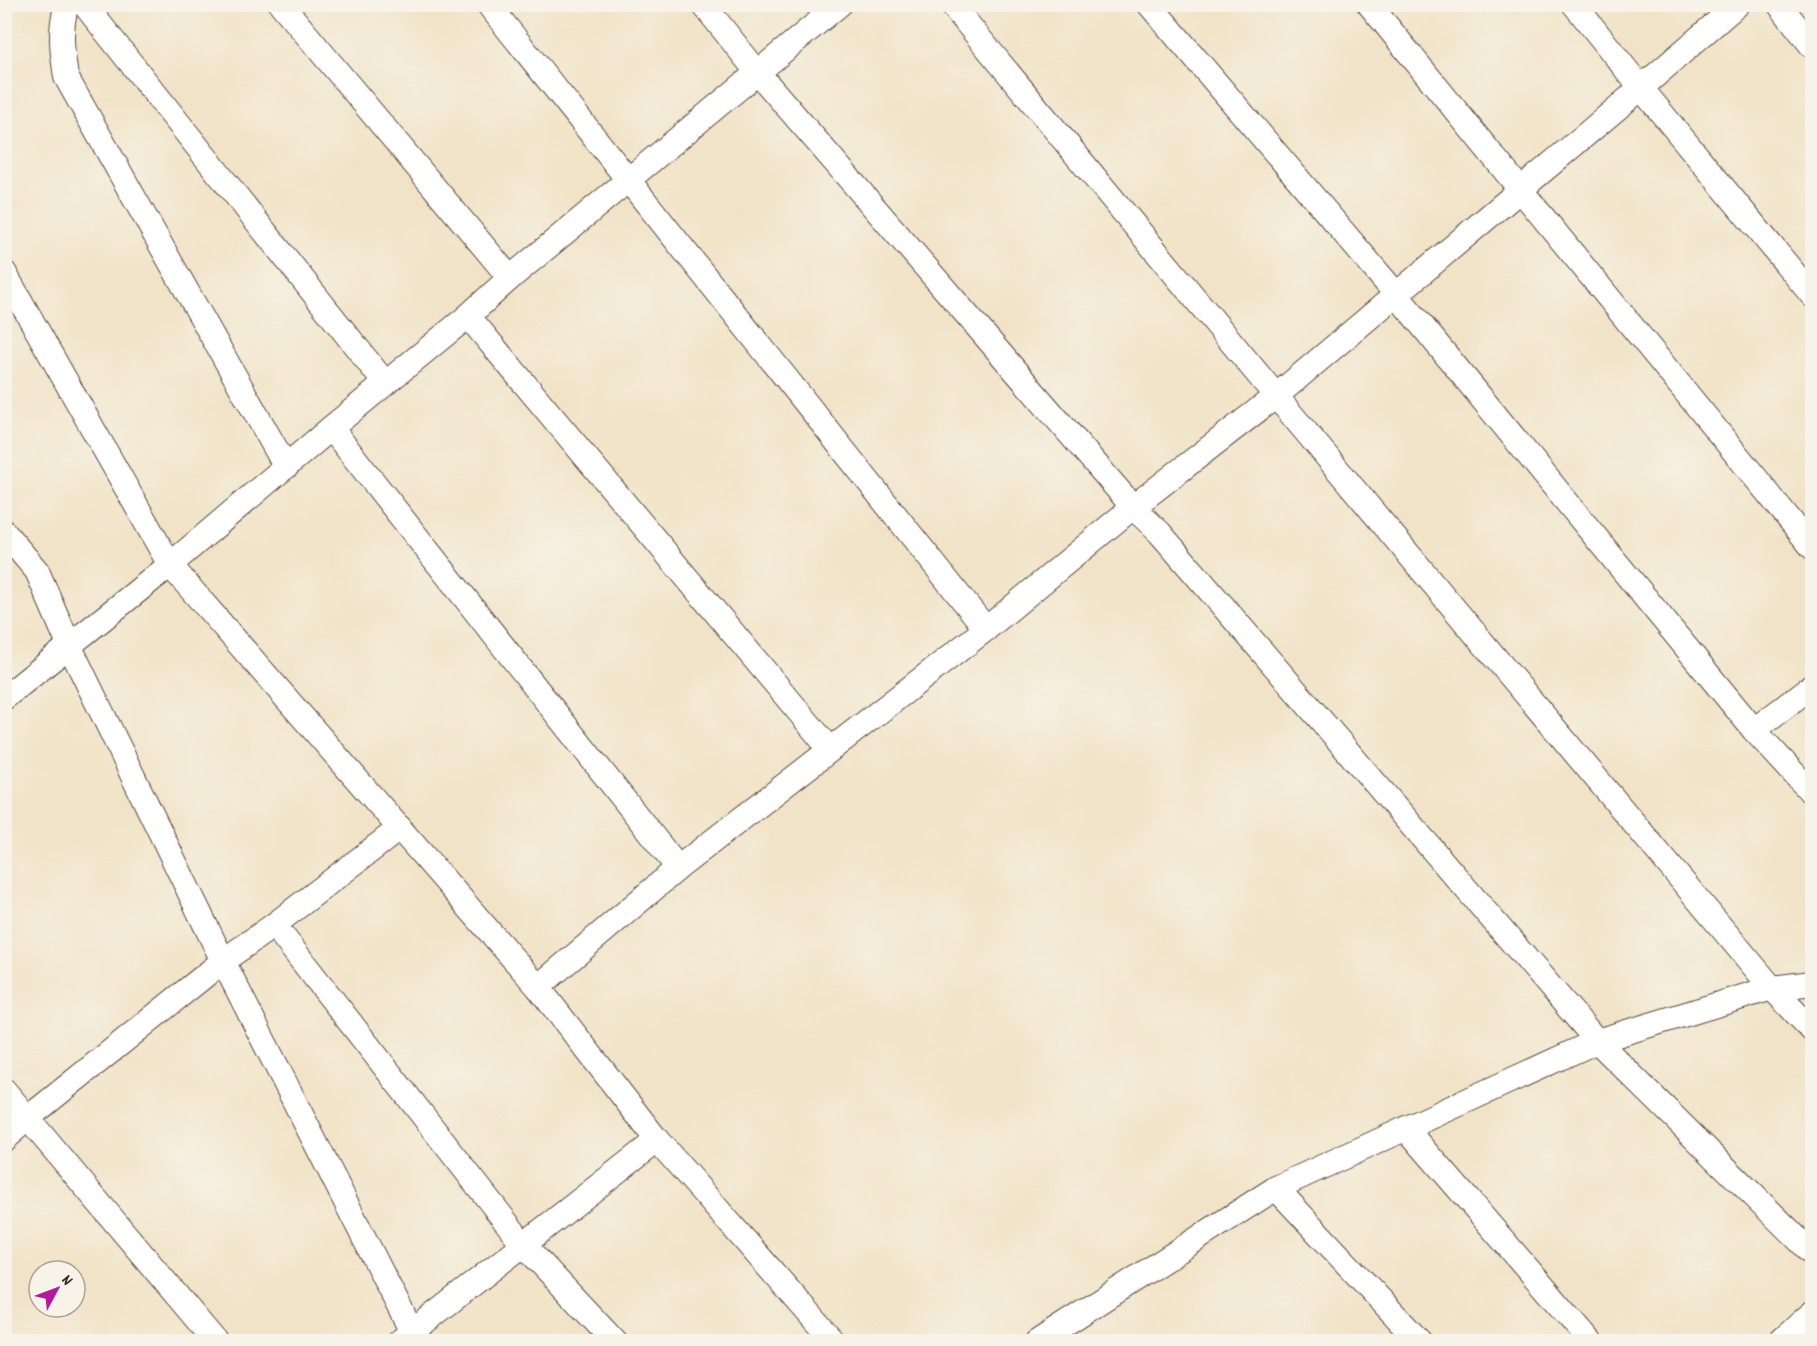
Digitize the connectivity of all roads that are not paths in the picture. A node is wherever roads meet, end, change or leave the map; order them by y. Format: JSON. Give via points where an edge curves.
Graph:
{"nodes":[{"id":1,"x":67,"y":4,"type":"edge"},
{"id":2,"x":84,"y":4,"type":"edge"},
{"id":3,"x":281,"y":4,"type":"edge"},
{"id":4,"x":489,"y":4,"type":"edge"},
{"id":5,"x":702,"y":4,"type":"edge"},
{"id":6,"x":840,"y":4,"type":"edge"},
{"id":7,"x":951,"y":4,"type":"edge"},
{"id":8,"x":1149,"y":4,"type":"edge"},
{"id":9,"x":1369,"y":4,"type":"edge"},
{"id":10,"x":1574,"y":4,"type":"edge"},
{"id":11,"x":1738,"y":4,"type":"edge"},
{"id":12,"x":1779,"y":4,"type":"edge"},
{"id":13,"x":1812,"y":46,"type":"edge"},
{"id":14,"x":758,"y":73,"type":"junction"},
{"id":15,"x":1641,"y":88,"type":"junction"},
{"id":16,"x":628,"y":179,"type":"junction"},
{"id":17,"x":1521,"y":189,"type":"junction"},
{"id":18,"x":4,"y":272,"type":"edge"},
{"id":19,"x":510,"y":278,"type":"junction"},
{"id":20,"x":1396,"y":294,"type":"junction"},
{"id":21,"x":1812,"y":295,"type":"edge"},
{"id":22,"x":468,"y":316,"type":"junction"},
{"id":23,"x":385,"y":383,"type":"junction"},
{"id":24,"x":1276,"y":396,"type":"junction"},
{"id":25,"x":331,"y":428,"type":"junction"},
{"id":26,"x":286,"y":467,"type":"junction"},
{"id":27,"x":1133,"y":507,"type":"junction"},
{"id":28,"x":4,"y":531,"type":"edge"},
{"id":29,"x":1812,"y":547,"type":"edge"},
{"id":30,"x":170,"y":565,"type":"junction"},
{"id":31,"x":986,"y":629,"type":"junction"},
{"id":32,"x":69,"y":645,"type":"junction"},
{"id":33,"x":1812,"y":686,"type":"edge"},
{"id":34,"x":4,"y":698,"type":"edge"},
{"id":35,"x":1754,"y":730,"type":"junction"},
{"id":36,"x":830,"y":749,"type":"junction"},
{"id":37,"x":1812,"y":793,"type":"edge"},
{"id":38,"x":400,"y":828,"type":"junction"},
{"id":39,"x":678,"y":868,"type":"junction"},
{"id":40,"x":274,"y":925,"type":"junction"},
{"id":41,"x":223,"y":961,"type":"junction"},
{"id":42,"x":1812,"y":982,"type":"edge"},
{"id":43,"x":538,"y":987,"type":"junction"},
{"id":44,"x":1773,"y":988,"type":"junction"},
{"id":45,"x":1812,"y":1030,"type":"edge"},
{"id":46,"x":1597,"y":1041,"type":"junction"},
{"id":47,"x":4,"y":1090,"type":"edge"},
{"id":48,"x":28,"y":1118,"type":"junction"},
{"id":49,"x":1406,"y":1128,"type":"junction"},
{"id":50,"x":4,"y":1139,"type":"edge"},
{"id":51,"x":657,"y":1140,"type":"junction"},
{"id":52,"x":1276,"y":1188,"type":"junction"},
{"id":53,"x":524,"y":1245,"type":"junction"},
{"id":54,"x":1812,"y":1252,"type":"edge"},
{"id":55,"x":1812,"y":1313,"type":"edge"},
{"id":56,"x":409,"y":1339,"type":"edge"},
{"id":57,"x":1042,"y":1340,"type":"edge"},
{"id":58,"x":216,"y":1341,"type":"edge"},
{"id":59,"x":615,"y":1341,"type":"edge"},
{"id":60,"x":834,"y":1341,"type":"edge"},
{"id":61,"x":1420,"y":1341,"type":"edge"},
{"id":62,"x":1591,"y":1341,"type":"edge"},
{"id":63,"x":1780,"y":1341,"type":"edge"}],
"edges":[{"from":1,"to":26,"type":"street","via":[[61,42],[66,77]]},
{"from":2,"to":23,"type":"street"},
{"from":3,"to":19,"type":"street"},
{"from":4,"to":16,"type":"street"},
{"from":5,"to":14,"type":"street"},
{"from":6,"to":14,"type":"street"},
{"from":7,"to":24,"type":"street"},
{"from":8,"to":20,"type":"street"},
{"from":9,"to":17,"type":"street"},
{"from":10,"to":15,"type":"street"},
{"from":11,"to":15,"type":"street"},
{"from":12,"to":13,"type":"street"},
{"from":14,"to":16,"type":"street"},
{"from":14,"to":27,"type":"street"},
{"from":15,"to":17,"type":"street"},
{"from":15,"to":21,"type":"street"},
{"from":16,"to":19,"type":"street"},
{"from":16,"to":31,"type":"street"},
{"from":17,"to":20,"type":"street"},
{"from":17,"to":29,"type":"street"},
{"from":18,"to":30,"type":"street"},
{"from":19,"to":22,"type":"street"},
{"from":20,"to":24,"type":"street"},
{"from":20,"to":35,"type":"street"},
{"from":22,"to":23,"type":"street"},
{"from":22,"to":36,"type":"street"},
{"from":23,"to":25,"type":"street"},
{"from":24,"to":27,"type":"street"},
{"from":24,"to":44,"type":"street"},
{"from":25,"to":26,"type":"street"},
{"from":25,"to":39,"type":"street"},
{"from":26,"to":30,"type":"street"},
{"from":27,"to":31,"type":"street"},
{"from":27,"to":46,"type":"street","via":[[1160,533]]},
{"from":28,"to":32,"type":"street","via":[[37,571]]},
{"from":30,"to":32,"type":"street"},
{"from":30,"to":38,"type":"street"},
{"from":31,"to":36,"type":"street"},
{"from":32,"to":34,"type":"street"},
{"from":32,"to":41,"type":"street"},
{"from":33,"to":35,"type":"street"},
{"from":35,"to":37,"type":"street"},
{"from":36,"to":39,"type":"street"},
{"from":38,"to":40,"type":"street"},
{"from":38,"to":43,"type":"street"},
{"from":39,"to":43,"type":"street"},
{"from":40,"to":41,"type":"street"},
{"from":40,"to":53,"type":"street"},
{"from":41,"to":48,"type":"street"},
{"from":41,"to":56,"type":"street"},
{"from":42,"to":44,"type":"street"},
{"from":43,"to":51,"type":"street"},
{"from":44,"to":45,"type":"street"},
{"from":44,"to":46,"type":"street"},
{"from":46,"to":49,"type":"street"},
{"from":46,"to":54,"type":"street"},
{"from":47,"to":48,"type":"street"},
{"from":48,"to":50,"type":"street"},
{"from":48,"to":58,"type":"street"},
{"from":49,"to":52,"type":"street"},
{"from":49,"to":62,"type":"street"},
{"from":51,"to":53,"type":"street"},
{"from":51,"to":60,"type":"street"},
{"from":52,"to":57,"type":"street"},
{"from":52,"to":61,"type":"street"},
{"from":53,"to":56,"type":"street"},
{"from":53,"to":59,"type":"street"},
{"from":55,"to":63,"type":"street"}]}
